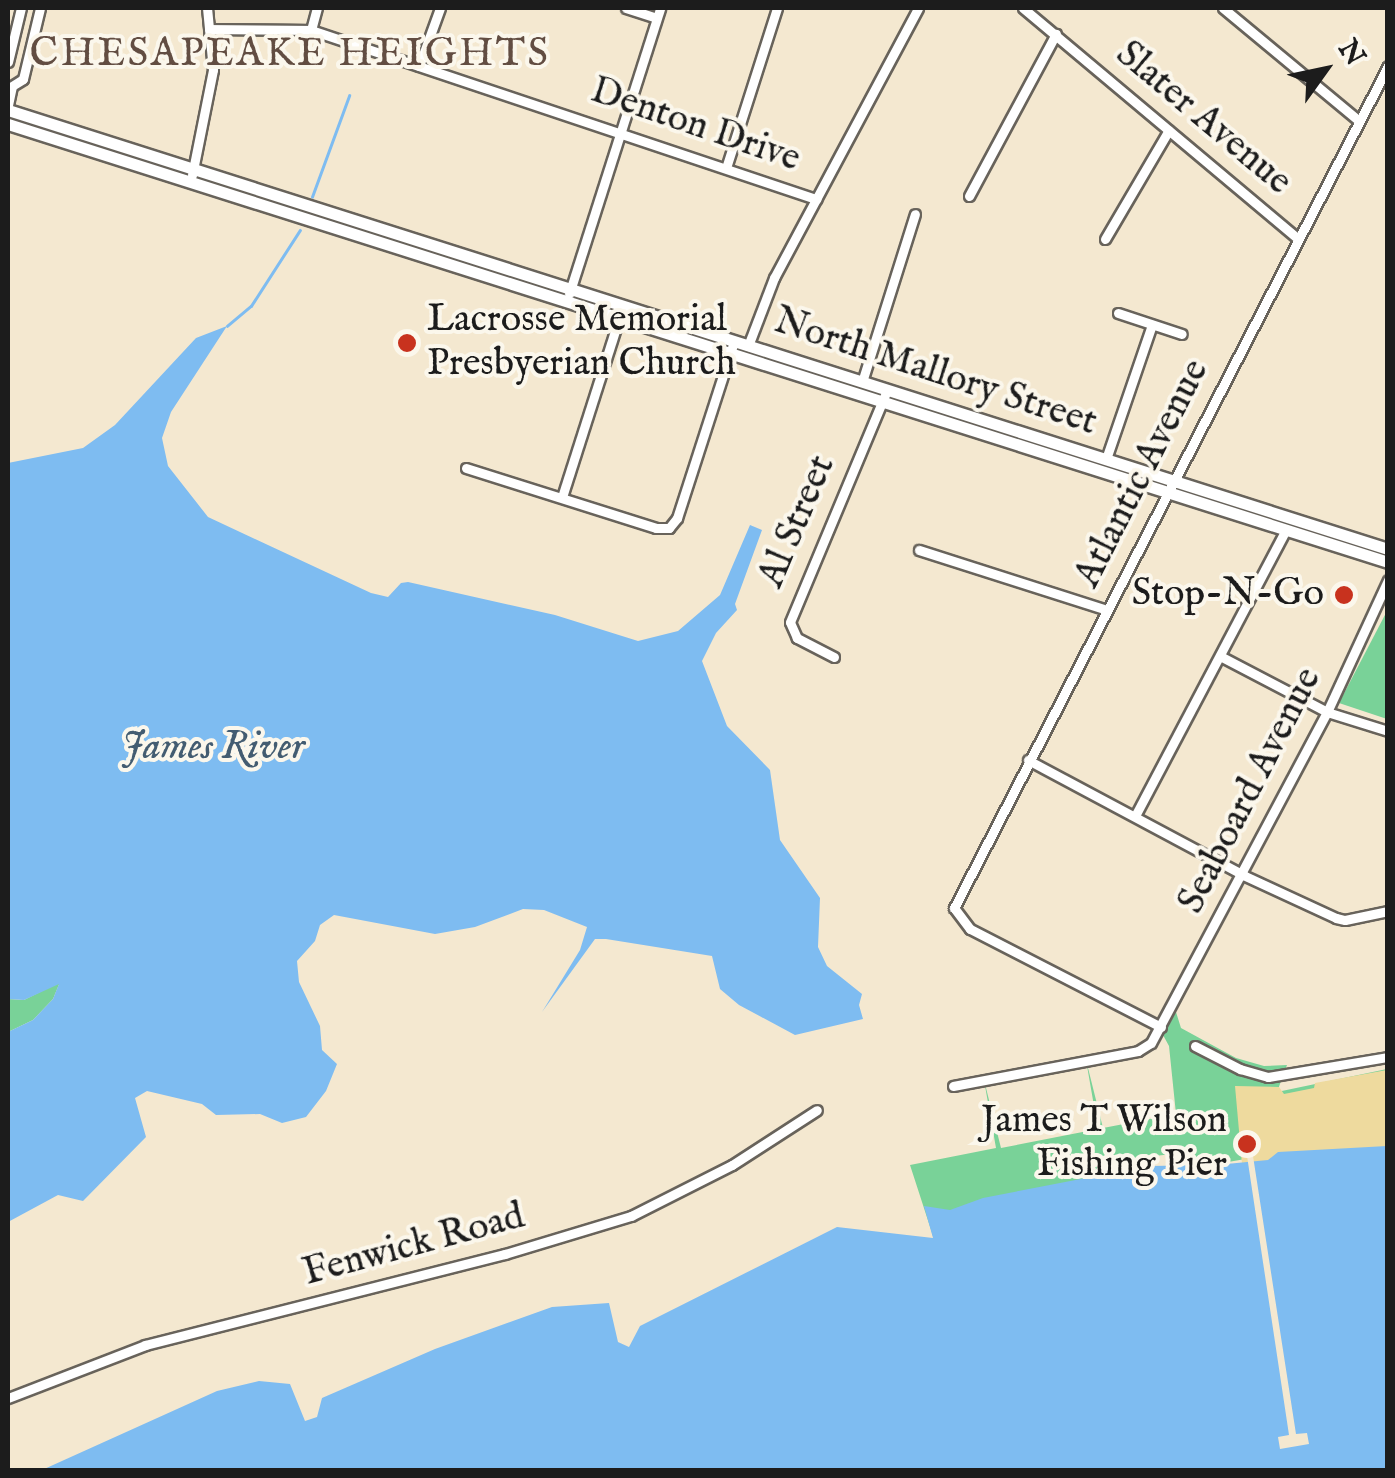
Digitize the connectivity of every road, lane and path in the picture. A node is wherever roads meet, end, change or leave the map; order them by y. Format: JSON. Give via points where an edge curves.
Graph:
{"nodes":[{"id":1,"x":20,"y":8,"type":"edge"},
{"id":2,"x":40,"y":8,"type":"edge"},
{"id":3,"x":207,"y":8,"type":"edge"},
{"id":4,"x":317,"y":8,"type":"edge"},
{"id":5,"x":440,"y":8,"type":"edge"},
{"id":6,"x":626,"y":8,"type":"edge"},
{"id":7,"x":776,"y":8,"type":"edge"},
{"id":8,"x":918,"y":8,"type":"edge"},
{"id":9,"x":1023,"y":8,"type":"edge"},
{"id":10,"x":1223,"y":8,"type":"edge"},
{"id":11,"x":658,"y":12,"type":"edge"},
{"id":12,"x":209,"y":29,"type":"junction"},
{"id":13,"x":311,"y":30,"type":"junction"},
{"id":14,"x":1056,"y":34,"type":"junction"},
{"id":15,"x":8,"y":62,"type":"edge"},
{"id":16,"x":419,"y":66,"type":"junction"},
{"id":17,"x":1388,"y":66,"type":"edge"},
{"id":18,"x":10,"y":84,"type":"edge"},
{"id":19,"x":8,"y":108,"type":"edge"},
{"id":20,"x":1358,"y":120,"type":"junction"},
{"id":21,"x":8,"y":124,"type":"edge"},
{"id":22,"x":1169,"y":130,"type":"junction"},
{"id":23,"x":620,"y":133,"type":"junction"},
{"id":24,"x":726,"y":168,"type":"junction"},
{"id":25,"x":192,"y":176,"type":"junction"},
{"id":26,"x":969,"y":196,"type":"dead end"},
{"id":27,"x":816,"y":198,"type":"junction"},
{"id":28,"x":915,"y":214,"type":"dead end"},
{"id":29,"x":1105,"y":239,"type":"dead end"},
{"id":30,"x":1298,"y":239,"type":"junction"},
{"id":31,"x":568,"y":295,"type":"junction"},
{"id":32,"x":1118,"y":314,"type":"dead end"},
{"id":33,"x":619,"y":318,"type":"junction"},
{"id":34,"x":1152,"y":325,"type":"junction"},
{"id":35,"x":1182,"y":334,"type":"dead end"},
{"id":36,"x":748,"y":346,"type":"junction"},
{"id":37,"x":732,"y":347,"type":"junction"},
{"id":38,"x":862,"y":382,"type":"junction"},
{"id":39,"x":884,"y":396,"type":"junction"},
{"id":40,"x":1106,"y":459,"type":"junction"},
{"id":41,"x":466,"y":468,"type":"dead end"},
{"id":42,"x":1174,"y":480,"type":"junction"},
{"id":43,"x":1168,"y":494,"type":"junction"},
{"id":44,"x":562,"y":497,"type":"junction"},
{"id":45,"x":1286,"y":530,"type":"junction"},
{"id":46,"x":1388,"y":548,"type":"edge"},
{"id":47,"x":919,"y":550,"type":"dead end"},
{"id":48,"x":1388,"y":562,"type":"edge"},
{"id":49,"x":1388,"y":580,"type":"edge"},
{"id":50,"x":1108,"y":610,"type":"junction"},
{"id":51,"x":1220,"y":656,"type":"junction"},
{"id":52,"x":834,"y":657,"type":"dead end"},
{"id":53,"x":1328,"y":712,"type":"junction"},
{"id":54,"x":1388,"y":731,"type":"edge"},
{"id":55,"x":1028,"y":760,"type":"junction"},
{"id":56,"x":1135,"y":816,"type":"junction"},
{"id":57,"x":1243,"y":876,"type":"junction"},
{"id":58,"x":1388,"y":910,"type":"edge"},
{"id":59,"x":1161,"y":1027,"type":"junction"},
{"id":60,"x":1195,"y":1046,"type":"dead end"},
{"id":61,"x":1388,"y":1058,"type":"edge"},
{"id":62,"x":953,"y":1086,"type":"dead end"},
{"id":63,"x":817,"y":1110,"type":"dead end"},
{"id":64,"x":8,"y":1398,"type":"edge"}],
"edges":[{"from":1,"to":15,"type":"street"},
{"from":2,"to":18,"type":"street","via":[[23,79]]},
{"from":3,"to":12,"type":"street"},
{"from":4,"to":13,"type":"street"},
{"from":5,"to":16,"type":"street"},
{"from":6,"to":11,"type":"street"},
{"from":7,"to":24,"type":"street"},
{"from":8,"to":27,"type":"street"},
{"from":9,"to":14,"type":"street","name":"Slater Avenue"},
{"from":10,"to":20,"type":"street"},
{"from":11,"to":23,"type":"street"},
{"from":12,"to":13,"type":"street","name":"Denton Drive"},
{"from":12,"to":25,"type":"street","via":[[212,70]]},
{"from":13,"to":16,"type":"street","name":"Denton Drive"},
{"from":14,"to":22,"type":"street","name":"Slater Avenue"},
{"from":14,"to":26,"type":"street"},
{"from":16,"to":23,"type":"street","name":"Denton Drive"},
{"from":17,"to":20,"type":"street","name":"Atlantic Avenue"},
{"from":18,"to":19,"type":"street"},
{"from":19,"to":25,"type":"main road","name":"North Mallory Street"},
{"from":20,"to":30,"type":"street","name":"Atlantic Avenue"},
{"from":21,"to":25,"type":"main road","name":"North Mallory Street"},
{"from":22,"to":29,"type":"street"},
{"from":22,"to":30,"type":"street","name":"Slater Avenue"},
{"from":23,"to":24,"type":"street","name":"Denton Drive"},
{"from":23,"to":31,"type":"street"},
{"from":24,"to":27,"type":"street","name":"Denton Drive"},
{"from":25,"to":31,"type":"main road","name":"North Mallory Street"},
{"from":27,"to":36,"type":"street"},
{"from":28,"to":38,"type":"street"},
{"from":30,"to":42,"type":"street","name":"Atlantic Avenue"},
{"from":31,"to":33,"type":"main road","name":"North Mallory Street"},
{"from":31,"to":37,"type":"main road","name":"North Mallory Street"},
{"from":32,"to":34,"type":"street"},
{"from":33,"to":37,"type":"main road","name":"North Mallory Street"},
{"from":33,"to":44,"type":"street"},
{"from":34,"to":35,"type":"street"},
{"from":34,"to":40,"type":"street"},
{"from":36,"to":37,"type":"main road","name":"North Mallory Street"},
{"from":36,"to":38,"type":"main road","name":"North Mallory Street"},
{"from":37,"to":39,"type":"main road","name":"North Mallory Street"},
{"from":37,"to":44,"type":"street","via":[[674,524],[656,528]]},
{"from":38,"to":39,"type":"main road","name":"North Mallory Street"},
{"from":39,"to":40,"type":"main road","name":"North Mallory Street"},
{"from":39,"to":43,"type":"main road","name":"North Mallory Street"},
{"from":39,"to":52,"type":"street","name":"Al Street","via":[[790,622],[796,638]]},
{"from":40,"to":42,"type":"main road","name":"North Mallory Street"},
{"from":41,"to":44,"type":"street"},
{"from":42,"to":43,"type":"street","name":"Atlantic Avenue"},
{"from":42,"to":46,"type":"main road","name":"North Mallory Street"},
{"from":43,"to":45,"type":"main road","name":"North Mallory Street"},
{"from":43,"to":50,"type":"street","name":"Atlantic Avenue"},
{"from":45,"to":48,"type":"main road","name":"North Mallory Street"},
{"from":45,"to":51,"type":"street"},
{"from":47,"to":50,"type":"street"},
{"from":49,"to":53,"type":"street","name":"Seaboard Avenue"},
{"from":50,"to":55,"type":"street","name":"Atlantic Avenue"},
{"from":51,"to":53,"type":"street"},
{"from":51,"to":56,"type":"street"},
{"from":53,"to":54,"type":"street"},
{"from":53,"to":57,"type":"street","name":"Seaboard Avenue"},
{"from":55,"to":56,"type":"street"},
{"from":55,"to":59,"type":"street","name":"Atlantic Avenue","via":[[954,911],[970,929]]},
{"from":56,"to":57,"type":"street"},
{"from":57,"to":58,"type":"street","via":[[1344,920]]},
{"from":57,"to":59,"type":"street","name":"Seaboard Avenue"},
{"from":59,"to":62,"type":"street","via":[[1138,1051]]},
{"from":60,"to":61,"type":"street","via":[[1268,1077]]},
{"from":63,"to":64,"type":"street","name":"Fenwick Road","via":[[732,1165],[632,1216],[145,1346]]}]}
